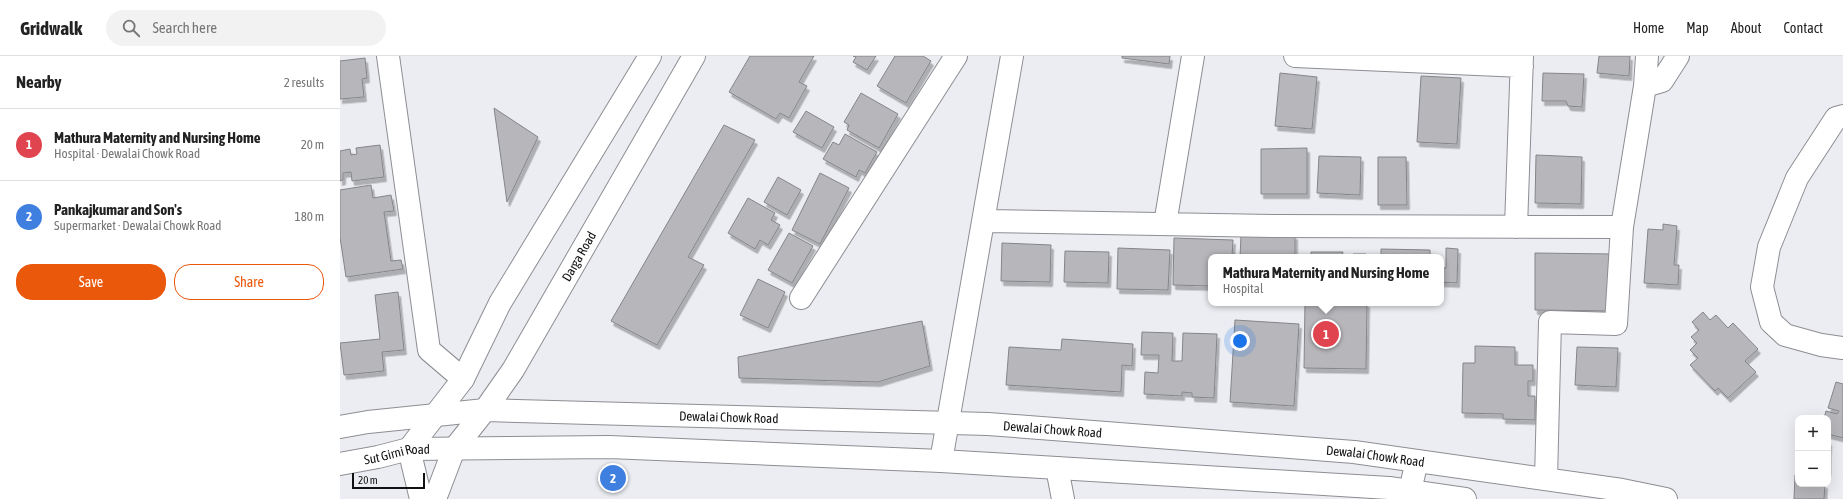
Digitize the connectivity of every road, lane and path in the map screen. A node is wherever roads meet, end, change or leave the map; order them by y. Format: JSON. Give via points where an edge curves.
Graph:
{"nodes":[{"id":1,"x":388,"y":56,"type":"edge"},
{"id":2,"x":650,"y":56,"type":"edge"},
{"id":3,"x":694,"y":56,"type":"edge"},
{"id":4,"x":956,"y":56,"type":"edge"},
{"id":5,"x":1012,"y":56,"type":"edge"},
{"id":6,"x":1193,"y":56,"type":"edge"},
{"id":7,"x":1295,"y":56,"type":"edge"},
{"id":8,"x":1647,"y":56,"type":"edge"},
{"id":9,"x":1678,"y":56,"type":"edge"},
{"id":10,"x":1522,"y":61,"type":"edge"},
{"id":11,"x":1645,"y":86,"type":"junction"},
{"id":12,"x":1843,"y":116,"type":"edge"},
{"id":13,"x":984,"y":221,"type":"junction"},
{"id":14,"x":1165,"y":224,"type":"junction"},
{"id":15,"x":1516,"y":227,"type":"junction"},
{"id":16,"x":1622,"y":227,"type":"junction"},
{"id":17,"x":801,"y":298,"type":"dead end"},
{"id":18,"x":1843,"y":348,"type":"edge"},
{"id":19,"x":463,"y":379,"type":"junction"},
{"id":20,"x":485,"y":410,"type":"junction"},
{"id":21,"x":435,"y":414,"type":"junction"},
{"id":22,"x":949,"y":423,"type":"junction"},
{"id":23,"x":340,"y":427,"type":"edge"},
{"id":24,"x":409,"y":449,"type":"junction"},
{"id":25,"x":454,"y":449,"type":"junction"},
{"id":26,"x":941,"y":461,"type":"junction"},
{"id":27,"x":1417,"y":461,"type":"junction"},
{"id":28,"x":340,"y":464,"type":"edge"},
{"id":29,"x":1057,"y":468,"type":"junction"},
{"id":30,"x":1546,"y":480,"type":"junction"},
{"id":31,"x":1409,"y":495,"type":"edge"},
{"id":32,"x":421,"y":499,"type":"edge"},
{"id":33,"x":435,"y":499,"type":"edge"},
{"id":34,"x":1063,"y":499,"type":"edge"},
{"id":35,"x":1465,"y":499,"type":"edge"},
{"id":36,"x":1666,"y":499,"type":"edge"}],
"edges":[{"from":1,"to":19,"type":"main road","via":[[429,350]]},
{"from":2,"to":19,"type":"main road","via":[[500,303]]},
{"from":3,"to":20,"type":"main road","name":"Darga Road","via":[[513,370]]},
{"from":4,"to":17,"type":"main road"},
{"from":5,"to":13,"type":"main road"},
{"from":6,"to":14,"type":"main road"},
{"from":7,"to":10,"type":"main road"},
{"from":8,"to":11,"type":"main road"},
{"from":9,"to":11,"type":"main road","via":[[1662,81]]},
{"from":10,"to":15,"type":"main road"},
{"from":11,"to":16,"type":"main road"},
{"from":12,"to":18,"type":"main road","via":[[1836,118],[1798,178],[1769,247],[1762,287],[1771,322],[1785,335]]},
{"from":13,"to":14,"type":"main road"},
{"from":13,"to":22,"type":"main road"},
{"from":14,"to":15,"type":"main road"},
{"from":15,"to":16,"type":"main road"},
{"from":16,"to":30,"type":"main road","via":[[1616,324],[1550,322]]},
{"from":19,"to":21,"type":"main road"},
{"from":20,"to":21,"type":"main road","name":"Dewalai Chowk Road"},
{"from":20,"to":22,"type":"main road","name":"Dewalai Chowk Road"},
{"from":20,"to":25,"type":"main road","name":"Darga Road"},
{"from":21,"to":23,"type":"main road"},
{"from":21,"to":24,"type":"main road"},
{"from":22,"to":26,"type":"main road"},
{"from":22,"to":27,"type":"main road","name":"Dewalai Chowk Road","via":[[1346,452]]},
{"from":24,"to":25,"type":"main road","name":"Sut Girni Road"},
{"from":24,"to":28,"type":"main road","name":"Sut Girni Road"},
{"from":24,"to":32,"type":"main road"},
{"from":25,"to":26,"type":"main road","via":[[609,446]]},
{"from":25,"to":33,"type":"main road","name":"Darga Road"},
{"from":26,"to":29,"type":"main road"},
{"from":27,"to":30,"type":"main road","name":"Dewalai Chowk Road"},
{"from":27,"to":31,"type":"main road"},
{"from":29,"to":31,"type":"main road","via":[[1389,488]]},
{"from":29,"to":34,"type":"main road"},
{"from":30,"to":36,"type":"main road","name":"Dewalai Chowk Road","via":[[1622,490]]},
{"from":31,"to":35,"type":"main road"}]}
